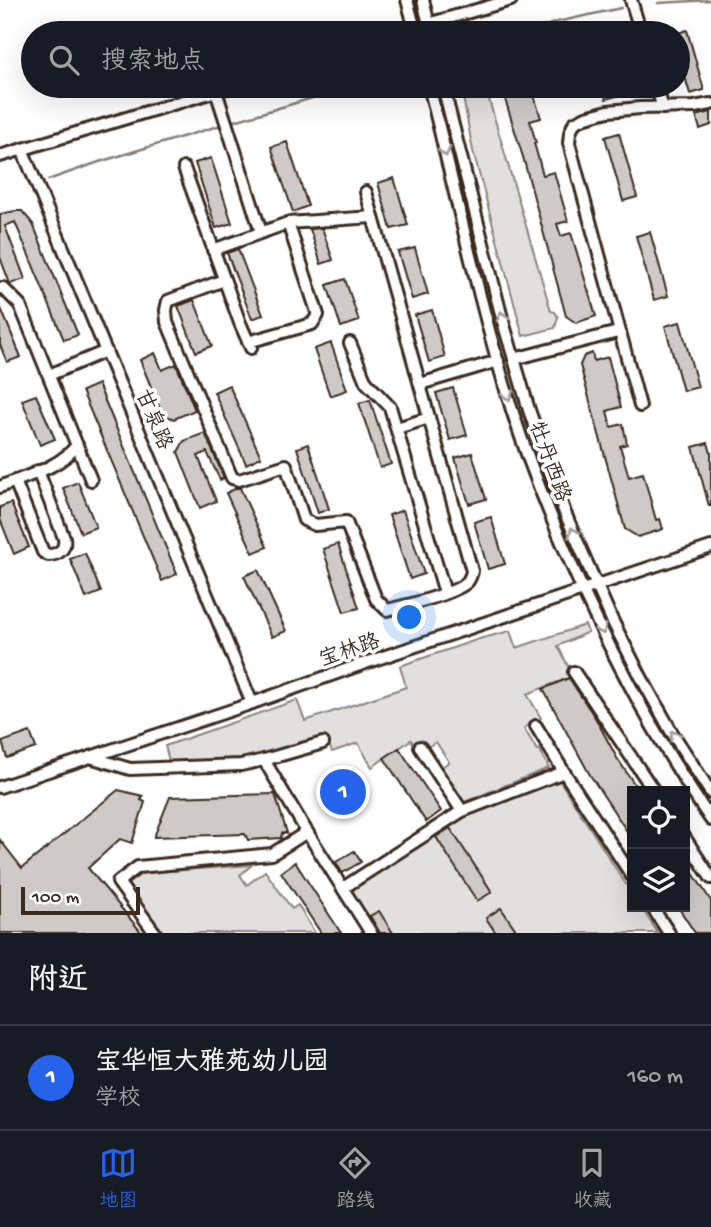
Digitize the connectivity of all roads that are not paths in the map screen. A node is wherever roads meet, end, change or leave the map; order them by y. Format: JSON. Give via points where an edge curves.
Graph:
{"nodes":[{"id":1,"x":407,"y":0,"type":"edge"},
{"id":2,"x":423,"y":0,"type":"edge"},
{"id":3,"x":512,"y":0,"type":"edge"},
{"id":4,"x":631,"y":0,"type":"edge"},
{"id":5,"x":413,"y":21,"type":"edge"},
{"id":6,"x":428,"y":21,"type":"edge"},
{"id":7,"x":450,"y":21,"type":"edge"},
{"id":8,"x":637,"y":21,"type":"edge"},
{"id":9,"x":193,"y":98,"type":"edge"},
{"id":10,"x":218,"y":98,"type":"edge"},
{"id":11,"x":432,"y":98,"type":"edge"},
{"id":12,"x":446,"y":98,"type":"edge"},
{"id":13,"x":660,"y":98,"type":"edge"},
{"id":14,"x":711,"y":104,"type":"edge"},
{"id":15,"x":663,"y":108,"type":"junction"},
{"id":16,"x":22,"y":149,"type":"junction"},
{"id":17,"x":0,"y":156,"type":"edge"},
{"id":18,"x":184,"y":168,"type":"dead end"},
{"id":19,"x":366,"y":192,"type":"dead end"},
{"id":20,"x":372,"y":217,"type":"junction"},
{"id":21,"x":288,"y":223,"type":"junction"},
{"id":22,"x":261,"y":232,"type":"junction"},
{"id":23,"x":214,"y":250,"type":"junction"},
{"id":24,"x":224,"y":280,"type":"junction"},
{"id":25,"x":0,"y":288,"type":"edge"},
{"id":26,"x":618,"y":331,"type":"junction"},
{"id":27,"x":350,"y":343,"type":"dead end"},
{"id":28,"x":106,"y":351,"type":"junction"},
{"id":29,"x":514,"y":359,"type":"junction"},
{"id":30,"x":498,"y":361,"type":"junction"},
{"id":31,"x":49,"y":374,"type":"junction"},
{"id":32,"x":420,"y":384,"type":"junction"},
{"id":33,"x":640,"y":406,"type":"dead end"},
{"id":34,"x":429,"y":418,"type":"junction"},
{"id":35,"x":397,"y":428,"type":"junction"},
{"id":36,"x":77,"y":445,"type":"junction"},
{"id":37,"x":38,"y":471,"type":"junction"},
{"id":38,"x":91,"y":480,"type":"dead end"},
{"id":39,"x":15,"y":481,"type":"junction"},
{"id":40,"x":0,"y":487,"type":"edge"},
{"id":41,"x":711,"y":547,"type":"edge"},
{"id":42,"x":596,"y":584,"type":"junction"},
{"id":43,"x":583,"y":589,"type":"junction"},
{"id":44,"x":445,"y":593,"type":"junction"},
{"id":45,"x":575,"y":672,"type":"dead end"},
{"id":46,"x":253,"y":703,"type":"junction"},
{"id":47,"x":536,"y":726,"type":"dead end"},
{"id":48,"x":323,"y":743,"type":"dead end"},
{"id":49,"x":420,"y":747,"type":"dead end"},
{"id":50,"x":90,"y":757,"type":"junction"},
{"id":51,"x":264,"y":760,"type":"junction"},
{"id":52,"x":564,"y":772,"type":"junction"},
{"id":53,"x":651,"y":786,"type":"edge"},
{"id":54,"x":0,"y":787,"type":"edge"},
{"id":55,"x":711,"y":793,"type":"edge"},
{"id":56,"x":462,"y":811,"type":"junction"},
{"id":57,"x":711,"y":820,"type":"edge"},
{"id":58,"x":307,"y":832,"type":"junction"},
{"id":59,"x":690,"y":846,"type":"edge"},
{"id":60,"x":627,"y":868,"type":"edge"},
{"id":61,"x":711,"y":877,"type":"edge"},
{"id":62,"x":343,"y":888,"type":"junction"},
{"id":63,"x":655,"y":912,"type":"edge"},
{"id":64,"x":155,"y":933,"type":"edge"},
{"id":65,"x":371,"y":933,"type":"edge"},
{"id":66,"x":669,"y":933,"type":"edge"}],
"edges":[{"from":1,"to":5,"type":"street"},
{"from":2,"to":6,"type":"street"},
{"from":3,"to":7,"type":"street"},
{"from":4,"to":8,"type":"street"},
{"from":9,"to":16,"type":"street"},
{"from":10,"to":22,"type":"street"},
{"from":11,"to":30,"type":"street","name":"牡丹西路","one_way":true},
{"from":29,"to":12,"type":"street","name":"牡丹西路","one_way":true},
{"from":13,"to":15,"type":"street"},
{"from":14,"to":15,"type":"street"},
{"from":15,"to":26,"type":"street","via":[[608,111],[586,117],[574,124],[570,133]]},
{"from":16,"to":17,"type":"street"},
{"from":16,"to":28,"type":"street","name":"甘泉路"},
{"from":18,"to":23,"type":"street"},
{"from":19,"to":20,"type":"street"},
{"from":20,"to":21,"type":"street"},
{"from":20,"to":32,"type":"street"},
{"from":21,"to":22,"type":"street"},
{"from":21,"to":24,"type":"street","via":[[318,315],[312,324],[250,345]]},
{"from":22,"to":23,"type":"street"},
{"from":23,"to":24,"type":"street"},
{"from":24,"to":44,"type":"street","via":[[168,301],[166,310],[232,478],[239,480],[286,465],[304,520],[315,525],[346,522],[376,599],[387,610]]},
{"from":25,"to":31,"type":"street","via":[[20,305]]},
{"from":26,"to":29,"type":"street"},
{"from":26,"to":33,"type":"street"},
{"from":27,"to":35,"type":"street","via":[[366,382],[390,407]]},
{"from":28,"to":31,"type":"street"},
{"from":28,"to":46,"type":"street","name":"甘泉路"},
{"from":42,"to":29,"type":"street","name":"牡丹西路","one_way":true,"via":[[565,513]]},
{"from":30,"to":32,"type":"street"},
{"from":30,"to":43,"type":"street","name":"牡丹西路","one_way":true,"via":[[541,490]]},
{"from":31,"to":36,"type":"street"},
{"from":32,"to":34,"type":"street"},
{"from":34,"to":35,"type":"street"},
{"from":34,"to":44,"type":"street","via":[[472,571],[461,587]]},
{"from":35,"to":44,"type":"street"},
{"from":36,"to":37,"type":"street","via":[[69,456]]},
{"from":36,"to":38,"type":"street"},
{"from":37,"to":39,"type":"street"},
{"from":37,"to":39,"type":"street","via":[[64,538],[63,549],[53,555],[40,547]]},
{"from":39,"to":40,"type":"street"},
{"from":41,"to":42,"type":"street","name":"宝林路"},
{"from":42,"to":43,"type":"street","name":"宝林路"},
{"from":55,"to":42,"type":"street","name":"牡丹西路","one_way":true,"via":[[640,677]]},
{"from":43,"to":46,"type":"street","name":"宝林路"},
{"from":43,"to":57,"type":"street","name":"牡丹西路","one_way":true,"via":[[627,682]]},
{"from":45,"to":53,"type":"street"},
{"from":46,"to":50,"type":"street","name":"宝林路"},
{"from":47,"to":52,"type":"street"},
{"from":48,"to":51,"type":"street"},
{"from":49,"to":56,"type":"street"},
{"from":50,"to":51,"type":"street","via":[[130,769]]},
{"from":50,"to":54,"type":"street","name":"宝林路"},
{"from":51,"to":58,"type":"street"},
{"from":52,"to":56,"type":"street"},
{"from":52,"to":60,"type":"street"},
{"from":56,"to":62,"type":"street"},
{"from":58,"to":62,"type":"street"},
{"from":58,"to":64,"type":"street","via":[[272,854],[138,867],[118,882]]},
{"from":59,"to":61,"type":"street"},
{"from":62,"to":65,"type":"street"},
{"from":63,"to":66,"type":"street"}]}
